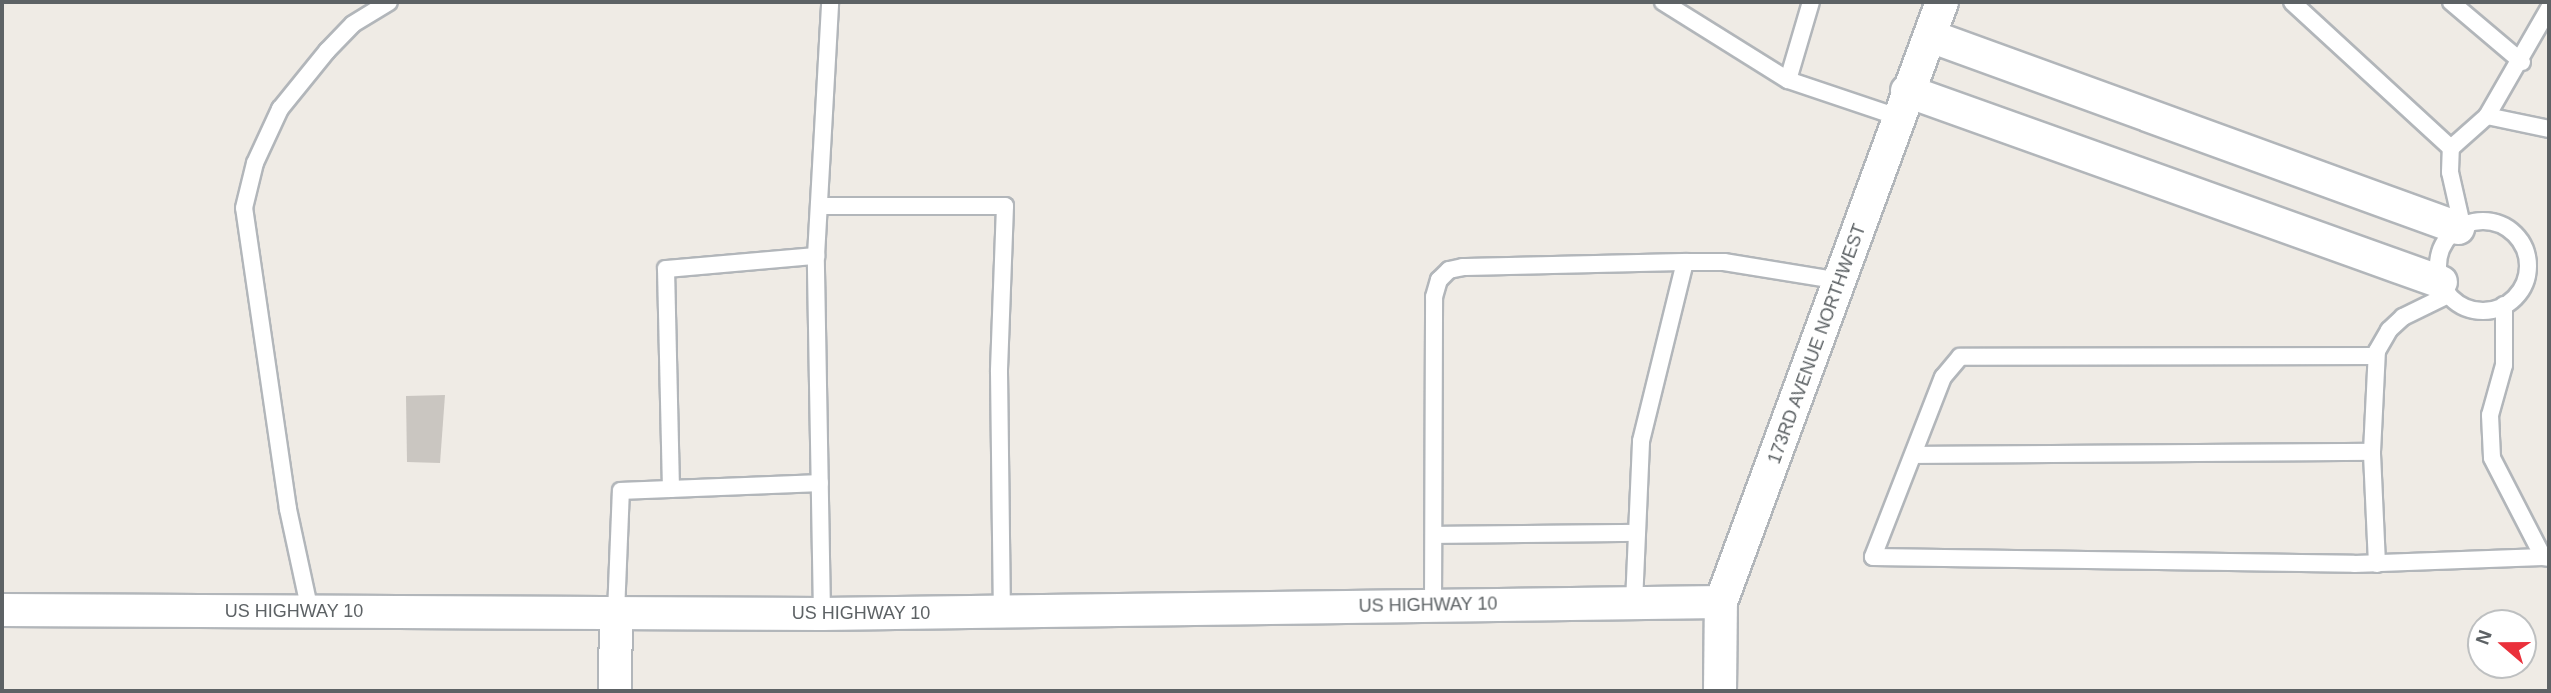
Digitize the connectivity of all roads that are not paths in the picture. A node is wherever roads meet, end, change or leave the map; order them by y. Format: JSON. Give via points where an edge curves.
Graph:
{"nodes":[{"id":1,"x":389,"y":2,"type":"edge"},
{"id":2,"x":830,"y":2,"type":"edge"},
{"id":3,"x":1663,"y":2,"type":"edge"},
{"id":4,"x":1811,"y":2,"type":"edge"},
{"id":5,"x":1942,"y":2,"type":"edge"},
{"id":6,"x":2292,"y":2,"type":"edge"},
{"id":7,"x":2451,"y":2,"type":"edge"},
{"id":8,"x":2549,"y":8,"type":"edge"},
{"id":9,"x":1930,"y":36,"type":"junction"},
{"id":10,"x":2522,"y":61,"type":"junction"},
{"id":11,"x":1788,"y":80,"type":"junction"},
{"id":12,"x":1902,"y":104,"type":"junction"},
{"id":13,"x":2487,"y":116,"type":"junction"},
{"id":14,"x":2549,"y":129,"type":"edge"},
{"id":15,"x":2451,"y":148,"type":"junction"},
{"id":16,"x":819,"y":206,"type":"junction"},
{"id":17,"x":2460,"y":227,"type":"junction"},
{"id":18,"x":816,"y":256,"type":"junction"},
{"id":19,"x":1685,"y":262,"type":"junction"},
{"id":20,"x":1841,"y":281,"type":"junction"},
{"id":21,"x":2444,"y":289,"type":"junction"},
{"id":22,"x":2504,"y":305,"type":"junction"},
{"id":23,"x":2376,"y":356,"type":"junction"},
{"id":24,"x":2372,"y":452,"type":"junction"},
{"id":25,"x":1914,"y":455,"type":"junction"},
{"id":26,"x":820,"y":483,"type":"junction"},
{"id":27,"x":671,"y":489,"type":"junction"},
{"id":28,"x":1637,"y":533,"type":"junction"},
{"id":29,"x":1435,"y":536,"type":"junction"},
{"id":30,"x":2546,"y":558,"type":"edge"},
{"id":31,"x":2377,"y":564,"type":"junction"},
{"id":32,"x":1721,"y":602,"type":"junction"},
{"id":33,"x":1634,"y":603,"type":"junction"},
{"id":34,"x":1433,"y":605,"type":"junction"},
{"id":35,"x":2,"y":610,"type":"edge"},
{"id":36,"x":310,"y":611,"type":"junction"},
{"id":37,"x":1002,"y":612,"type":"junction"},
{"id":38,"x":616,"y":613,"type":"junction"},
{"id":39,"x":822,"y":614,"type":"junction"},
{"id":40,"x":615,"y":691,"type":"edge"},
{"id":41,"x":1720,"y":691,"type":"edge"}],
"edges":[{"from":1,"to":36,"type":"lane","via":[[354,24],[280,110],[255,163],[244,208],[288,509]]},
{"from":2,"to":16,"type":"lane"},
{"from":3,"to":11,"type":"lane"},
{"from":4,"to":11,"type":"lane"},
{"from":5,"to":9,"type":"street","name":"173RD AVENUE NORTHWEST"},
{"from":6,"to":15,"type":"lane"},
{"from":7,"to":10,"type":"lane"},
{"from":8,"to":10,"type":"lane"},
{"from":9,"to":12,"type":"street","name":"173RD AVENUE NORTHWEST"},
{"from":9,"to":17,"type":"street"},
{"from":10,"to":13,"type":"lane"},
{"from":11,"to":12,"type":"lane"},
{"from":12,"to":20,"type":"street","name":"173RD AVENUE NORTHWEST"},
{"from":12,"to":21,"type":"street"},
{"from":13,"to":14,"type":"lane"},
{"from":13,"to":15,"type":"lane"},
{"from":15,"to":17,"type":"lane","via":[[2450,172]]},
{"from":16,"to":18,"type":"lane"},
{"from":16,"to":37,"type":"lane","via":[[1005,206],[999,372]]},
{"from":17,"to":21,"type":"lane","via":[[2439,255]]},
{"from":17,"to":22,"type":"lane","via":[[2494,222],[2521,242],[2527,261],[2525,280]]},
{"from":18,"to":26,"type":"lane"},
{"from":18,"to":27,"type":"lane","via":[[666,269]]},
{"from":19,"to":20,"type":"lane","via":[[1724,262]]},
{"from":19,"to":28,"type":"lane","via":[[1641,441]]},
{"from":19,"to":29,"type":"lane","via":[[1463,267],[1450,270],[1440,280],[1434,297]]},
{"from":20,"to":32,"type":"street","name":"173RD AVENUE NORTHWEST"},
{"from":21,"to":22,"type":"lane","via":[[2471,309]]},
{"from":21,"to":23,"type":"lane","via":[[2389,330]]},
{"from":22,"to":30,"type":"lane","via":[[2504,365],[2490,415],[2493,458]]},
{"from":23,"to":24,"type":"lane"},
{"from":23,"to":25,"type":"lane","via":[[1960,357],[1943,377]]},
{"from":24,"to":25,"type":"lane"},
{"from":24,"to":31,"type":"lane"},
{"from":25,"to":31,"type":"lane","via":[[1873,557]]},
{"from":26,"to":27,"type":"lane"},
{"from":26,"to":39,"type":"lane"},
{"from":27,"to":38,"type":"lane","via":[[621,491]]},
{"from":28,"to":29,"type":"lane"},
{"from":28,"to":33,"type":"lane"},
{"from":29,"to":34,"type":"lane"},
{"from":30,"to":31,"type":"lane"},
{"from":32,"to":33,"type":"street","name":"US HIGHWAY 10"},
{"from":32,"to":41,"type":"street","name":"173RD AVENUE NORTHWEST"},
{"from":33,"to":34,"type":"street","name":"US HIGHWAY 10"},
{"from":34,"to":37,"type":"street","name":"US HIGHWAY 10"},
{"from":35,"to":36,"type":"street","name":"US HIGHWAY 10"},
{"from":36,"to":38,"type":"street","name":"US HIGHWAY 10"},
{"from":37,"to":39,"type":"street","name":"US HIGHWAY 10"},
{"from":38,"to":39,"type":"street","name":"US HIGHWAY 10"},
{"from":38,"to":40,"type":"street"}]}
